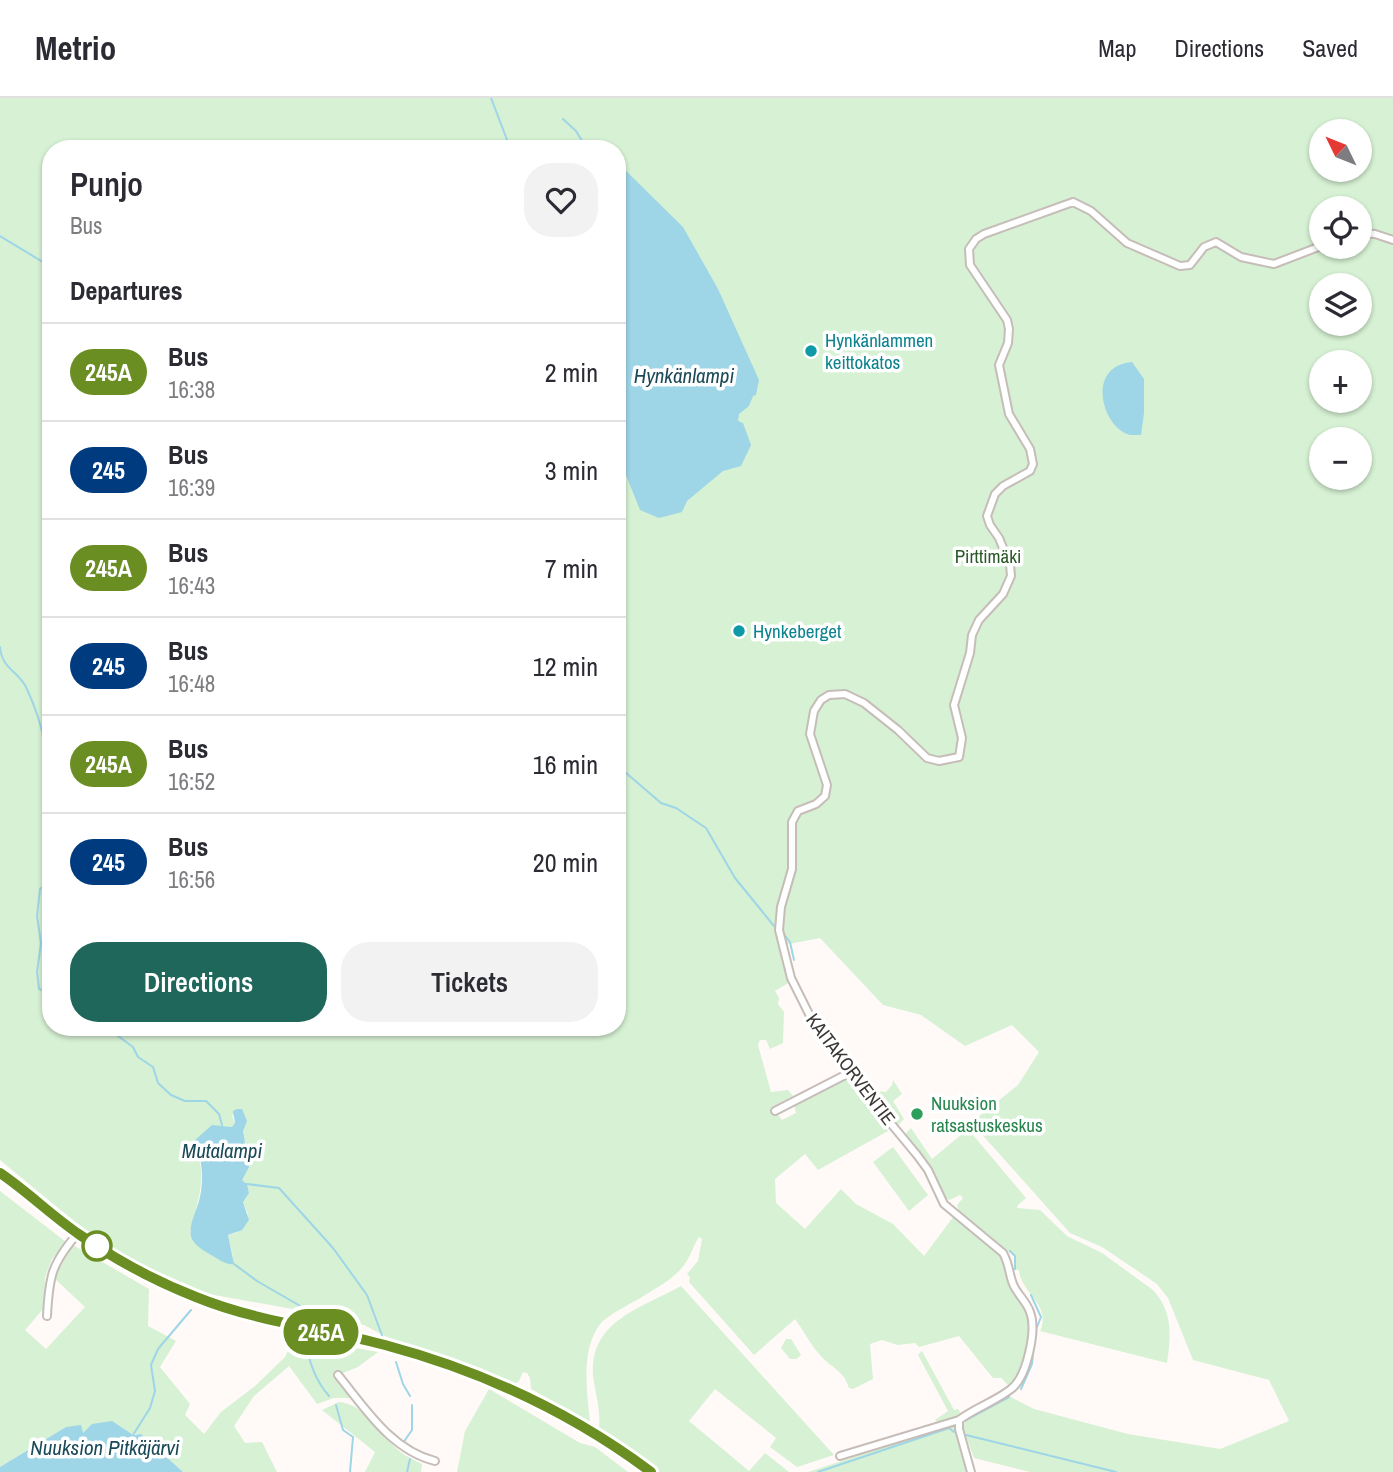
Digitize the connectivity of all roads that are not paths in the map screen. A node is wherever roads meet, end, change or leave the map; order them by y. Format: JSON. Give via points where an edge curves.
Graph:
{"nodes":[{"id":1,"x":1372,"y":234,"type":"edge"},
{"id":2,"x":1393,"y":240,"type":"edge"},
{"id":3,"x":1309,"y":251,"type":"edge"},
{"id":4,"x":849,"y":1073,"type":"junction"},
{"id":5,"x":775,"y":1111,"type":"dead end"},
{"id":6,"x":0,"y":1173,"type":"edge"},
{"id":7,"x":78,"y":1234,"type":"junction"},
{"id":8,"x":47,"y":1317,"type":"dead end"},
{"id":9,"x":338,"y":1375,"type":"dead end"},
{"id":10,"x":959,"y":1420,"type":"junction"},
{"id":11,"x":840,"y":1456,"type":"dead end"},
{"id":12,"x":435,"y":1461,"type":"dead end"},
{"id":13,"x":651,"y":1472,"type":"edge"},
{"id":14,"x":971,"y":1472,"type":"edge"}],
"edges":[{"from":1,"to":2,"type":"street"},
{"from":3,"to":4,"type":"street","name":"KAITAKORVENTIE","via":[[1274,264],[1241,257],[1216,242],[1204,247],[1189,265],[1180,266],[1128,243],[1091,211],[1073,202],[984,234],[968,249],[970,265],[1007,320],[1008,343],[999,365],[1009,414],[1030,449],[1033,464],[1030,471],[995,494],[987,516],[1011,576],[972,635],[954,705],[962,738],[959,757],[926,758],[864,703],[845,694],[829,695],[814,711],[810,734],[827,785],[825,796],[798,811],[792,822],[792,869],[779,930],[800,998]]},
{"from":4,"to":5,"type":"street"},
{"from":4,"to":10,"type":"street","name":"KAITAKORVENTIE","via":[[928,1170],[948,1208],[1003,1253],[1013,1284],[1031,1312],[1027,1361],[1020,1380]]},
{"from":6,"to":7,"type":"street"},
{"from":7,"to":8,"type":"street","via":[[49,1279]]},
{"from":7,"to":13,"type":"street","via":[[145,1275],[220,1307],[383,1345],[489,1379],[556,1410]]},
{"from":9,"to":12,"type":"street","via":[[396,1442],[412,1454]]},
{"from":10,"to":11,"type":"street","name":"KAITAKORVENTIE"},
{"from":10,"to":14,"type":"street"}]}
